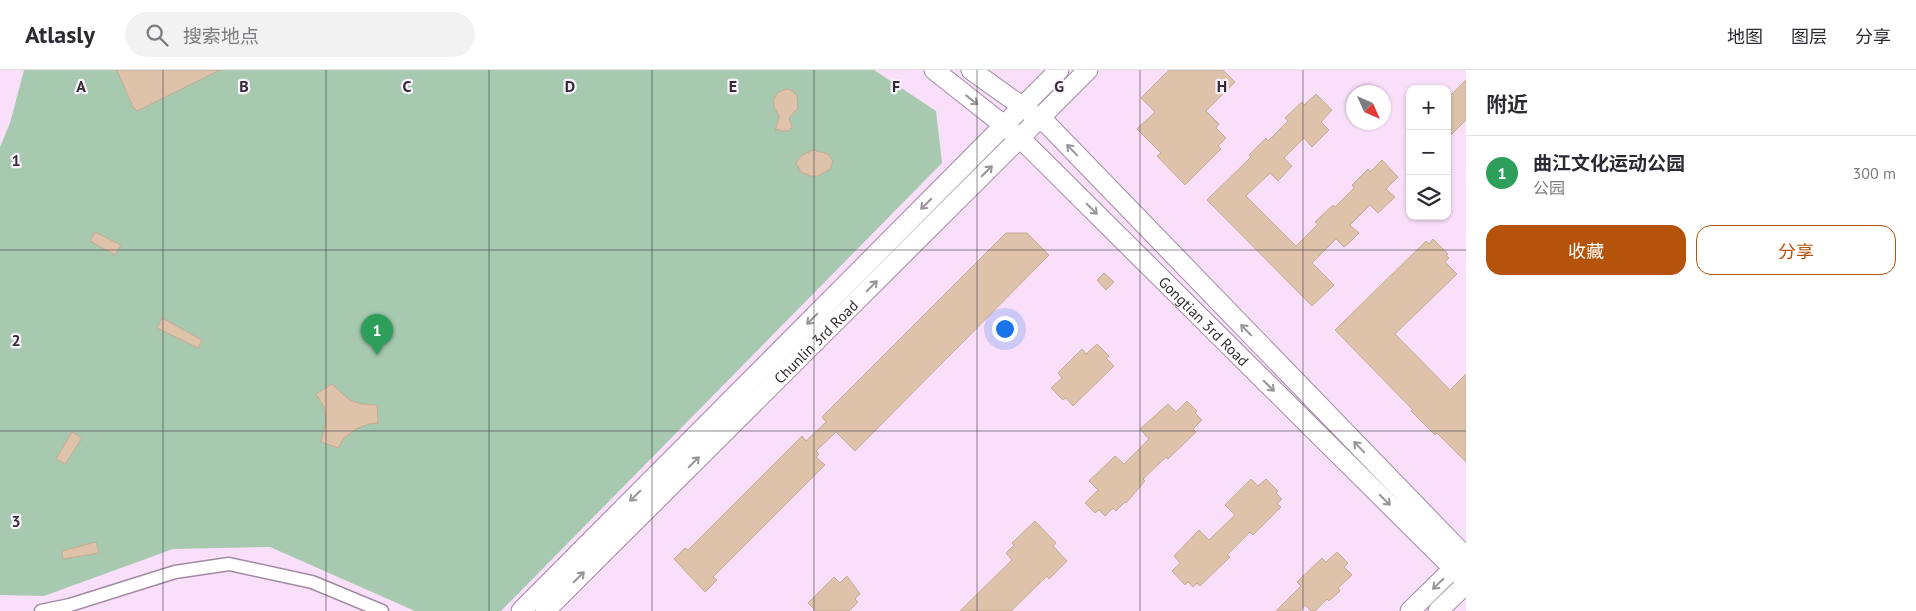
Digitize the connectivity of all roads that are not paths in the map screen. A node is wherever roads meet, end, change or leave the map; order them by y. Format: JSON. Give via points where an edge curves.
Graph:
{"nodes":[{"id":1,"x":934,"y":70,"type":"edge"},
{"id":2,"x":971,"y":70,"type":"edge"},
{"id":3,"x":1059,"y":70,"type":"edge"},
{"id":4,"x":1088,"y":70,"type":"edge"},
{"id":5,"x":1023,"y":107,"type":"junction"},
{"id":6,"x":1040,"y":119,"type":"junction"},
{"id":7,"x":1004,"y":126,"type":"junction"},
{"id":8,"x":1020,"y":138,"type":"junction"},
{"id":9,"x":1463,"y":569,"type":"edge"},
{"id":10,"x":41,"y":611,"type":"edge"},
{"id":11,"x":382,"y":611,"type":"edge"},
{"id":12,"x":521,"y":611,"type":"edge"},
{"id":13,"x":545,"y":611,"type":"edge"},
{"id":14,"x":1410,"y":611,"type":"edge"},
{"id":15,"x":1438,"y":611,"type":"edge"}],
"edges":[{"from":1,"to":7,"type":"street","name":"Gongtian 3rd Road","one_way":true},
{"from":2,"to":5,"type":"street","name":"Gongtian 3rd Road"},
{"from":3,"to":5,"type":"street","name":"Chunlin 3rd Road"},
{"from":4,"to":6,"type":"street","name":"Chunlin 3rd Road"},
{"from":5,"to":6,"type":"street","name":"Gongtian 3rd Road"},
{"from":5,"to":7,"type":"street","name":"Chunlin 3rd Road"},
{"from":6,"to":8,"type":"street","name":"Chunlin 3rd Road"},
{"from":9,"to":6,"type":"street","name":"Gongtian 3rd Road","one_way":true},
{"from":7,"to":8,"type":"street","name":"Gongtian 3rd Road"},
{"from":7,"to":12,"type":"street","name":"Chunlin 3rd Road","one_way":true},
{"from":8,"to":9,"type":"street","name":"Gongtian 3rd Road","one_way":true},
{"from":13,"to":8,"type":"street","name":"Chunlin 3rd Road","one_way":true},
{"from":9,"to":14,"type":"street","one_way":true},
{"from":9,"to":15,"type":"street"},
{"from":10,"to":11,"type":"street","via":[[174,572],[229,564],[312,582]]}]}
